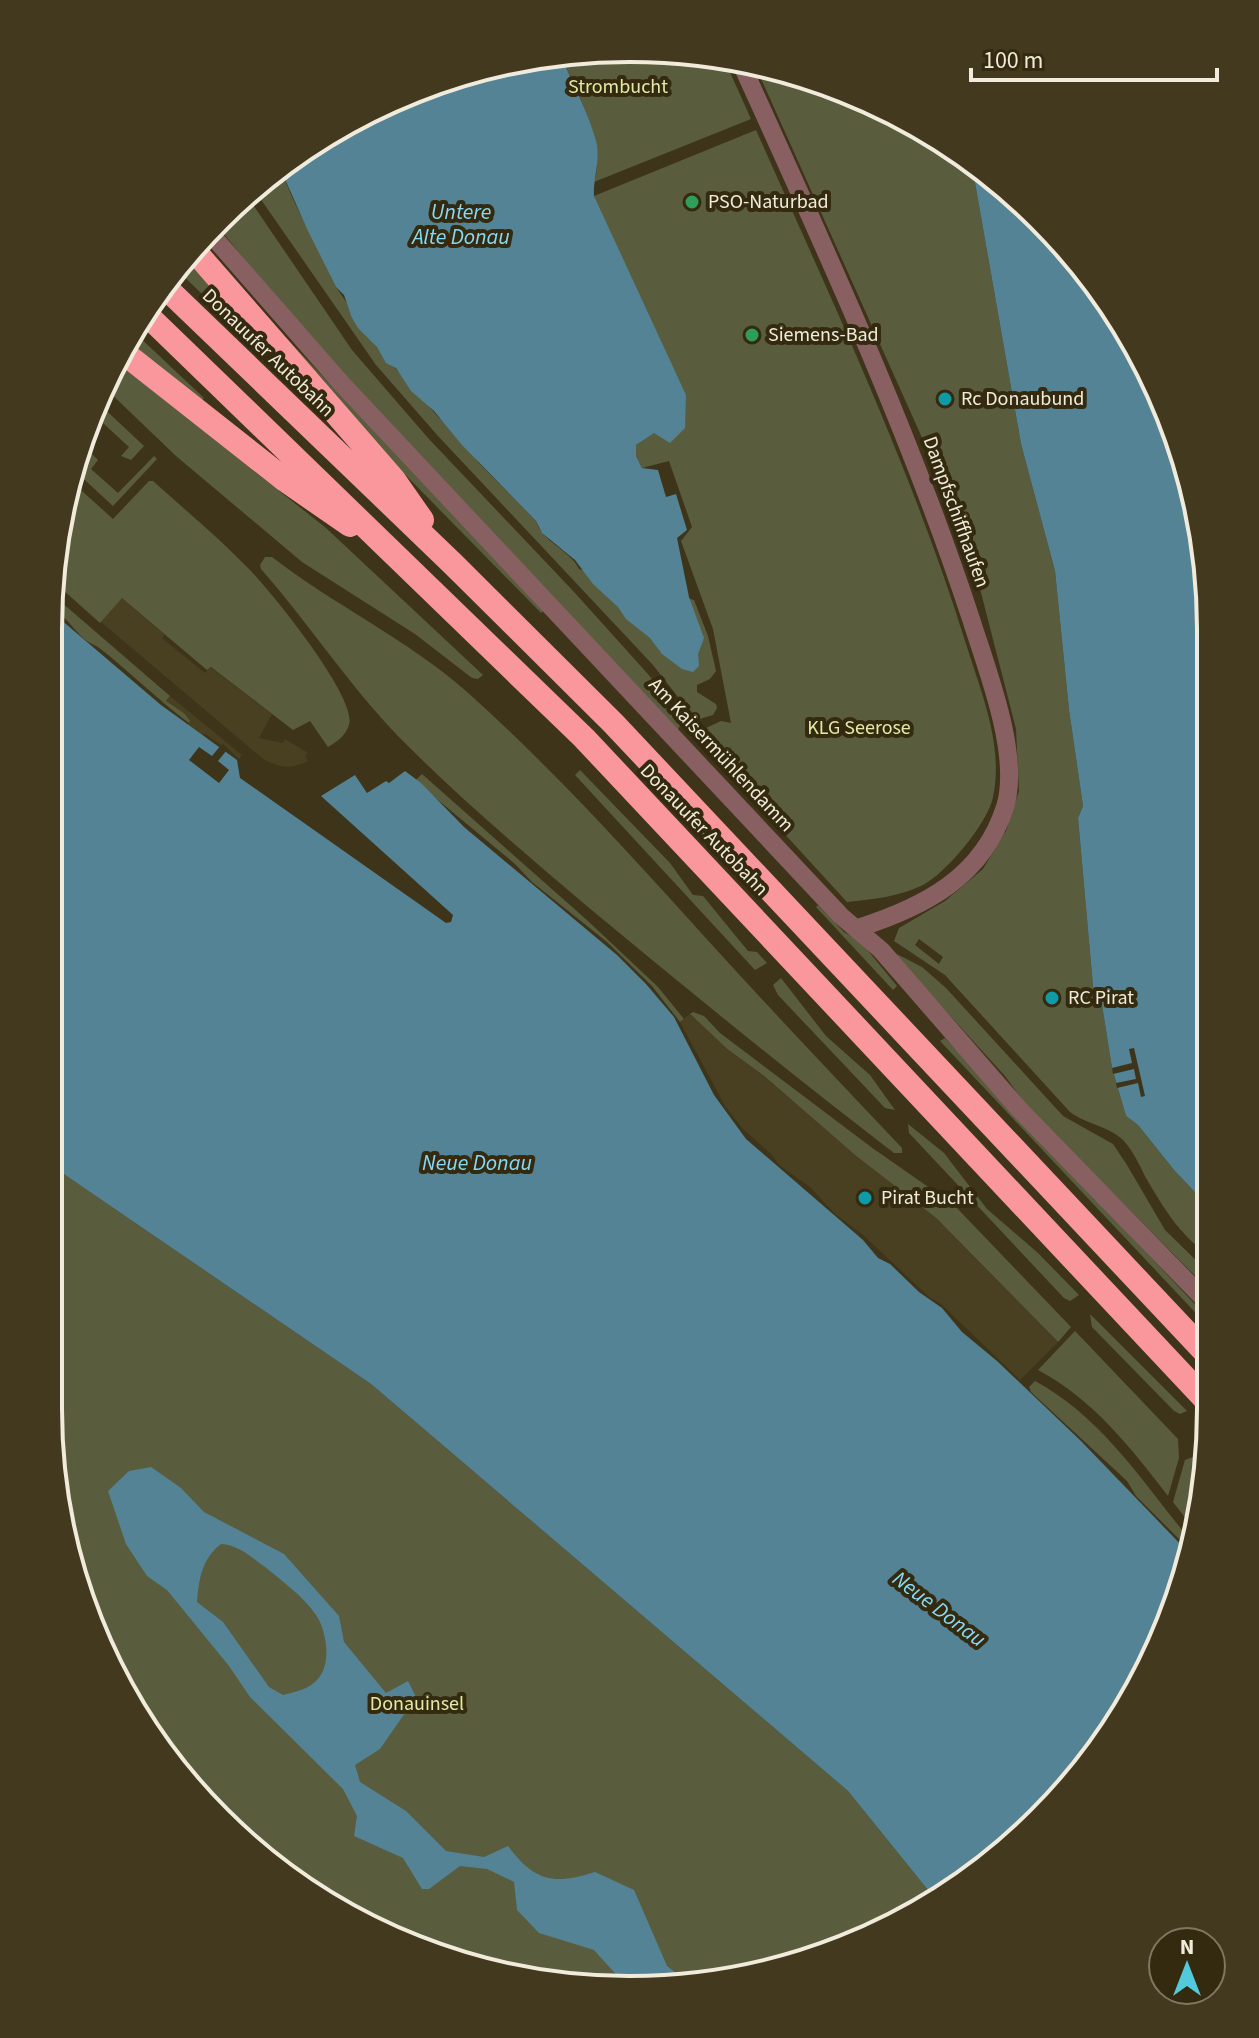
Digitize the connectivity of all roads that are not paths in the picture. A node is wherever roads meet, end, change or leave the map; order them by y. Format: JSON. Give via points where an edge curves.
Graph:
{"nodes":[{"id":1,"x":746,"y":74,"type":"edge"},
{"id":2,"x":216,"y":240,"type":"edge"},
{"id":3,"x":201,"y":258,"type":"edge"},
{"id":4,"x":172,"y":294,"type":"edge"},
{"id":5,"x":154,"y":321,"type":"edge"},
{"id":6,"x":131,"y":359,"type":"edge"},
{"id":7,"x":453,"y":564,"type":"junction"},
{"id":8,"x":411,"y":568,"type":"junction"},
{"id":9,"x":858,"y":928,"type":"junction"},
{"id":10,"x":1197,"y":1292,"type":"edge"},
{"id":11,"x":1197,"y":1343,"type":"edge"},
{"id":12,"x":1197,"y":1390,"type":"edge"}],
"edges":[{"from":1,"to":9,"type":"street","name":"Dampfschiffhaufen","via":[[920,473],[993,688],[1009,763],[1006,804],[978,860],[926,900]]},
{"from":2,"to":9,"type":"street","name":"Am Kaisermühlendamm","via":[[341,383],[841,916]]},
{"from":3,"to":7,"type":"highway","via":[[394,480]]},
{"from":4,"to":7,"type":"highway","name":"Donauufer Autobahn"},
{"from":5,"to":8,"type":"highway","name":"Donauufer Autobahn"},
{"from":6,"to":8,"type":"highway","via":[[285,480]]},
{"from":7,"to":11,"type":"highway","name":"Donauufer Autobahn","via":[[717,831]]},
{"from":8,"to":12,"type":"highway","name":"Donauufer Autobahn","via":[[584,738]]},
{"from":9,"to":10,"type":"street","name":"Am Kaisermühlendamm","via":[[1019,1109]]}]}
